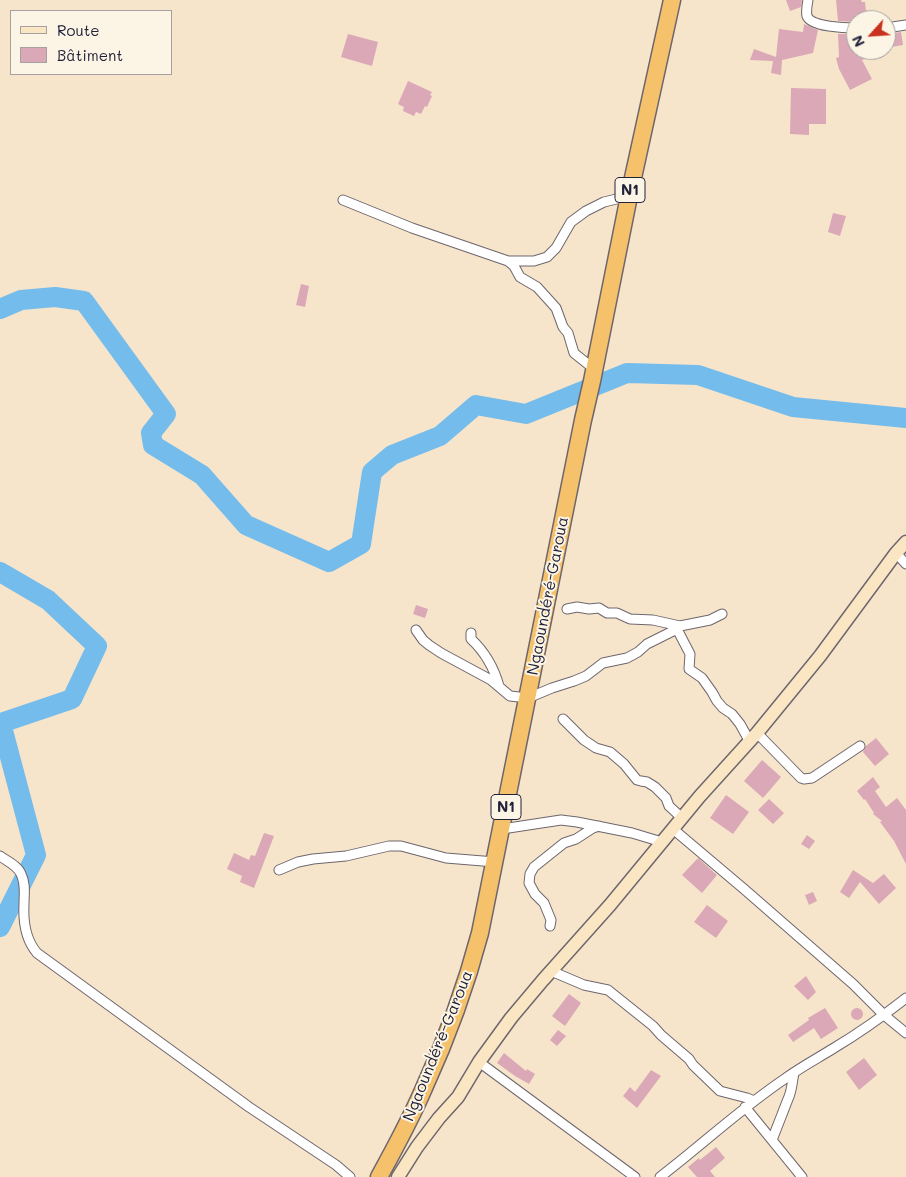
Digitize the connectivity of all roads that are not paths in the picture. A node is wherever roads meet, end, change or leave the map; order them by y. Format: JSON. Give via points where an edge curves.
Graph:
{"nodes":[{"id":1,"x":672,"y":0,"type":"edge"},
{"id":2,"x":808,"y":0,"type":"edge"},
{"id":3,"x":846,"y":28,"type":"edge"},
{"id":4,"x":629,"y":196,"type":"junction"},
{"id":5,"x":343,"y":200,"type":"dead end"},
{"id":6,"x":508,"y":261,"type":"junction"},
{"id":7,"x":593,"y":375,"type":"junction"},
{"id":8,"x":906,"y":542,"type":"edge"},
{"id":9,"x":896,"y":552,"type":"junction"},
{"id":10,"x":906,"y":564,"type":"edge"},
{"id":11,"x":567,"y":609,"type":"dead end"},
{"id":12,"x":722,"y":614,"type":"dead end"},
{"id":13,"x":679,"y":628,"type":"junction"},
{"id":14,"x":416,"y":630,"type":"dead end"},
{"id":15,"x":471,"y":633,"type":"dead end"},
{"id":16,"x":499,"y":686,"type":"junction"},
{"id":17,"x":528,"y":698,"type":"junction"},
{"id":18,"x":563,"y":719,"type":"dead end"},
{"id":19,"x":754,"y":737,"type":"junction"},
{"id":20,"x":860,"y":746,"type":"dead end"},
{"id":21,"x":682,"y":818,"type":"junction"},
{"id":22,"x":600,"y":826,"type":"junction"},
{"id":23,"x":502,"y":829,"type":"junction"},
{"id":24,"x":673,"y":829,"type":"junction"},
{"id":25,"x":662,"y":842,"type":"junction"},
{"id":26,"x":0,"y":856,"type":"edge"},
{"id":27,"x":495,"y":862,"type":"junction"},
{"id":28,"x":279,"y":870,"type":"dead end"},
{"id":29,"x":550,"y":926,"type":"dead end"},
{"id":30,"x":551,"y":971,"type":"junction"},
{"id":31,"x":906,"y":998,"type":"edge"},
{"id":32,"x":884,"y":1015,"type":"junction"},
{"id":33,"x":906,"y":1033,"type":"edge"},
{"id":34,"x":479,"y":1062,"type":"junction"},
{"id":35,"x":794,"y":1073,"type":"junction"},
{"id":36,"x":754,"y":1101,"type":"junction"},
{"id":37,"x":745,"y":1107,"type":"junction"},
{"id":38,"x":772,"y":1140,"type":"junction"},
{"id":39,"x":350,"y":1177,"type":"edge"},
{"id":40,"x":379,"y":1177,"type":"edge"},
{"id":41,"x":398,"y":1177,"type":"edge"},
{"id":42,"x":635,"y":1177,"type":"edge"},
{"id":43,"x":660,"y":1177,"type":"edge"},
{"id":44,"x":802,"y":1177,"type":"edge"}],
"edges":[{"from":1,"to":4,"type":"highway","name":"Ngaoundéré-Garoua","number":"N1"},
{"from":2,"to":3,"type":"street","via":[[809,20]]},
{"from":4,"to":6,"type":"street","via":[[604,202],[571,222],[547,257],[534,261]]},
{"from":4,"to":7,"type":"highway","name":"Ngaoundéré-Garoua","number":"N1"},
{"from":5,"to":6,"type":"street"},
{"from":6,"to":7,"type":"street","via":[[520,277],[537,287],[556,308],[574,353]]},
{"from":7,"to":17,"type":"highway","name":"Ngaoundéré-Garoua","number":"N1"},
{"from":8,"to":9,"type":"street"},
{"from":9,"to":10,"type":"street"},
{"from":9,"to":19,"type":"street","via":[[820,656]]},
{"from":11,"to":13,"type":"street","via":[[599,608],[630,619],[653,620]]},
{"from":12,"to":13,"type":"street"},
{"from":13,"to":17,"type":"street","via":[[627,658],[603,663],[586,676]]},
{"from":13,"to":19,"type":"street","via":[[690,654],[689,669],[702,678],[716,701]]},
{"from":14,"to":16,"type":"street","via":[[429,645]]},
{"from":15,"to":16,"type":"street","via":[[471,639],[488,659]]},
{"from":16,"to":17,"type":"street","via":[[510,696]]},
{"from":17,"to":23,"type":"highway","name":"Ngaoundéré-Garoua","number":"N1"},
{"from":18,"to":21,"type":"street","via":[[584,740],[610,752],[637,780],[655,787]]},
{"from":19,"to":20,"type":"street","via":[[804,779],[812,778]]},
{"from":19,"to":21,"type":"street"},
{"from":21,"to":24,"type":"street"},
{"from":22,"to":23,"type":"street","via":[[561,820]]},
{"from":22,"to":25,"type":"street"},
{"from":22,"to":29,"type":"street","via":[[564,843],[530,874],[529,882],[544,903]]},
{"from":23,"to":27,"type":"highway","name":"Ngaoundéré-Garoua","number":"N1"},
{"from":24,"to":25,"type":"street"},
{"from":24,"to":32,"type":"street","via":[[853,984]]},
{"from":25,"to":30,"type":"street"},
{"from":26,"to":39,"type":"street","via":[[21,872],[25,885],[25,930],[36,952]]},
{"from":27,"to":28,"type":"street","via":[[446,858],[389,846],[298,862]]},
{"from":27,"to":40,"type":"highway","name":"Ngaoundéré-Garoua","number":"N1","via":[[480,933],[448,1033],[410,1119]]},
{"from":30,"to":34,"type":"street"},
{"from":30,"to":36,"type":"street","via":[[584,985],[608,990],[653,1026],[720,1091]]},
{"from":31,"to":32,"type":"street"},
{"from":32,"to":33,"type":"street"},
{"from":32,"to":35,"type":"street"},
{"from":34,"to":41,"type":"street"},
{"from":34,"to":42,"type":"street"},
{"from":35,"to":36,"type":"street"},
{"from":35,"to":38,"type":"street","via":[[791,1093]]},
{"from":36,"to":37,"type":"street"},
{"from":37,"to":38,"type":"street"},
{"from":37,"to":43,"type":"street"},
{"from":38,"to":44,"type":"street"}]}
